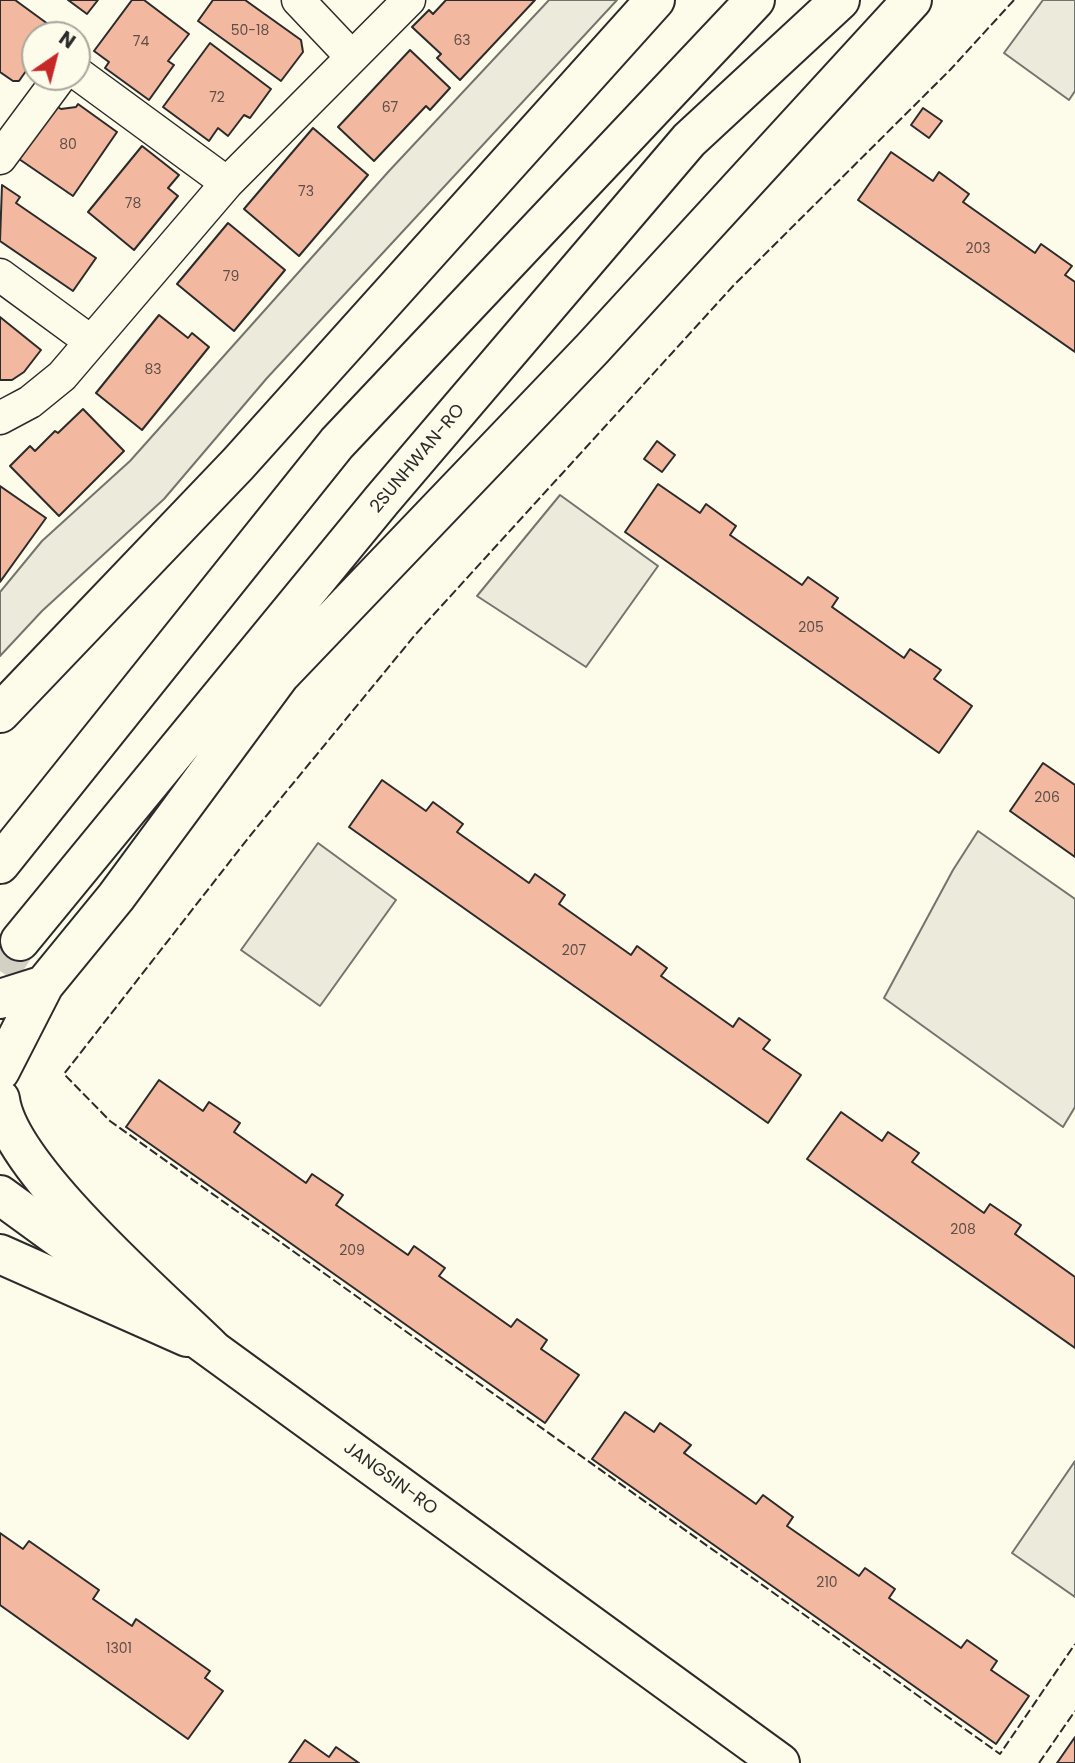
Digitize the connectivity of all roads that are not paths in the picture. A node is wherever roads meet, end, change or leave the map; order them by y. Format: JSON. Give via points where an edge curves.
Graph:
{"nodes":[{"id":1,"x":298,"y":0,"type":"edge"},
{"id":2,"x":409,"y":0,"type":"edge"},
{"id":3,"x":655,"y":0,"type":"edge"},
{"id":4,"x":755,"y":0,"type":"edge"},
{"id":5,"x":840,"y":0,"type":"edge"},
{"id":6,"x":912,"y":0,"type":"edge"},
{"id":7,"x":351,"y":56,"type":"junction"},
{"id":8,"x":91,"y":83,"type":"edge"},
{"id":9,"x":50,"y":91,"type":"edge"},
{"id":10,"x":0,"y":158,"type":"edge"},
{"id":11,"x":226,"y":183,"type":"junction"},
{"id":12,"x":0,"y":275,"type":"edge"},
{"id":13,"x":90,"y":341,"type":"junction"},
{"id":14,"x":0,"y":418,"type":"edge"},
{"id":15,"x":0,"y":713,"type":"edge"},
{"id":16,"x":0,"y":864,"type":"edge"},
{"id":17,"x":20,"y":941,"type":"tunnel mouth"},
{"id":18,"x":44,"y":985,"type":"junction"},
{"id":19,"x":0,"y":999,"type":"edge"},
{"id":20,"x":0,"y":1018,"type":"edge"},
{"id":21,"x":0,"y":1071,"type":"edge"},
{"id":22,"x":0,"y":1099,"type":"edge"},
{"id":23,"x":0,"y":1195,"type":"edge"},
{"id":24,"x":0,"y":1254,"type":"edge"},
{"id":25,"x":211,"y":1348,"type":"junction"},
{"id":26,"x":780,"y":1763,"type":"edge"}],
"edges":[{"from":1,"to":7,"type":"street"},
{"from":2,"to":7,"type":"street"},
{"from":3,"to":15,"type":"main road","via":[[238,464]]},
{"from":4,"to":16,"type":"main road","via":[[337,443]]},
{"from":5,"to":17,"type":"main road","name":"2SUNHWAN-RO","via":[[689,140],[382,500]]},
{"from":6,"to":18,"type":"main road","via":[[592,349],[280,675],[116,897]]},
{"from":7,"to":11,"type":"street"},
{"from":8,"to":11,"type":"street"},
{"from":9,"to":10,"type":"street"},
{"from":11,"to":13,"type":"street"},
{"from":12,"to":13,"type":"street"},
{"from":13,"to":14,"type":"street","via":[[62,376],[30,402]]},
{"from":18,"to":19,"type":"main road"},
{"from":18,"to":20,"type":"main road"},
{"from":18,"to":21,"type":"main road"},
{"from":22,"to":25,"type":"main road","via":[[15,1140],[57,1196]]},
{"from":23,"to":25,"type":"main road","name":"JANGSIN-RO"},
{"from":24,"to":25,"type":"main road"},
{"from":25,"to":26,"type":"main road","name":"JANGSIN-RO"}]}
